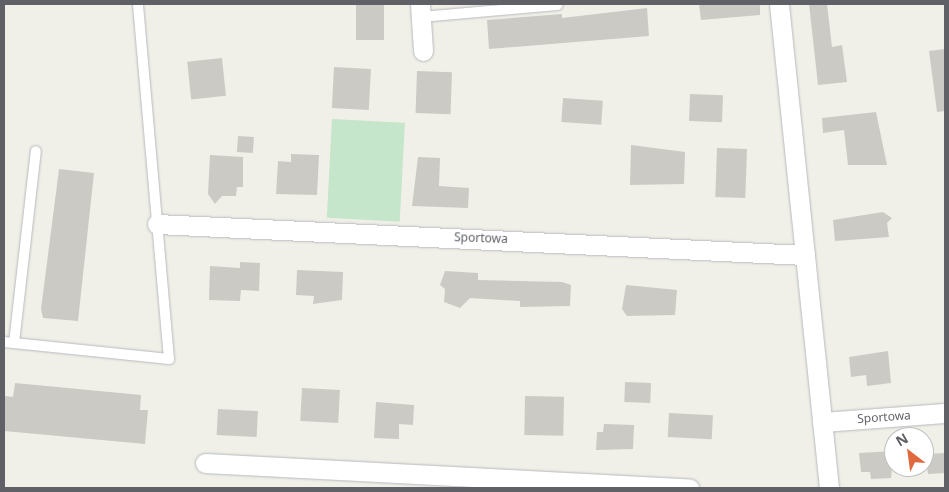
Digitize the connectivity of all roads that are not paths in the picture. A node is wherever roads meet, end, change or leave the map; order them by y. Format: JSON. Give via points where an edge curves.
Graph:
{"nodes":[{"id":1,"x":138,"y":4,"type":"edge"},
{"id":2,"x":779,"y":4,"type":"edge"},
{"id":3,"x":557,"y":5,"type":"edge"},
{"id":4,"x":420,"y":10,"type":"edge"},
{"id":5,"x":423,"y":52,"type":"dead end"},
{"id":6,"x":36,"y":151,"type":"dead end"},
{"id":7,"x":157,"y":224,"type":"junction"},
{"id":8,"x":805,"y":255,"type":"junction"},
{"id":9,"x":9,"y":342,"type":"edge"},
{"id":10,"x":945,"y":413,"type":"edge"},
{"id":11,"x":822,"y":422,"type":"junction"},
{"id":12,"x":205,"y":464,"type":"dead end"},
{"id":13,"x":689,"y":488,"type":"edge"},
{"id":14,"x":829,"y":488,"type":"edge"}],
"edges":[{"from":1,"to":7,"type":"lane"},
{"from":2,"to":8,"type":"street"},
{"from":3,"to":4,"type":"lane"},
{"from":4,"to":5,"type":"street"},
{"from":6,"to":9,"type":"lane"},
{"from":7,"to":8,"type":"street","name":"Sportowa"},
{"from":7,"to":9,"type":"lane","via":[[169,359]]},
{"from":8,"to":11,"type":"street"},
{"from":10,"to":11,"type":"street","name":"Sportowa"},
{"from":11,"to":14,"type":"street"},
{"from":12,"to":13,"type":"street"}]}
